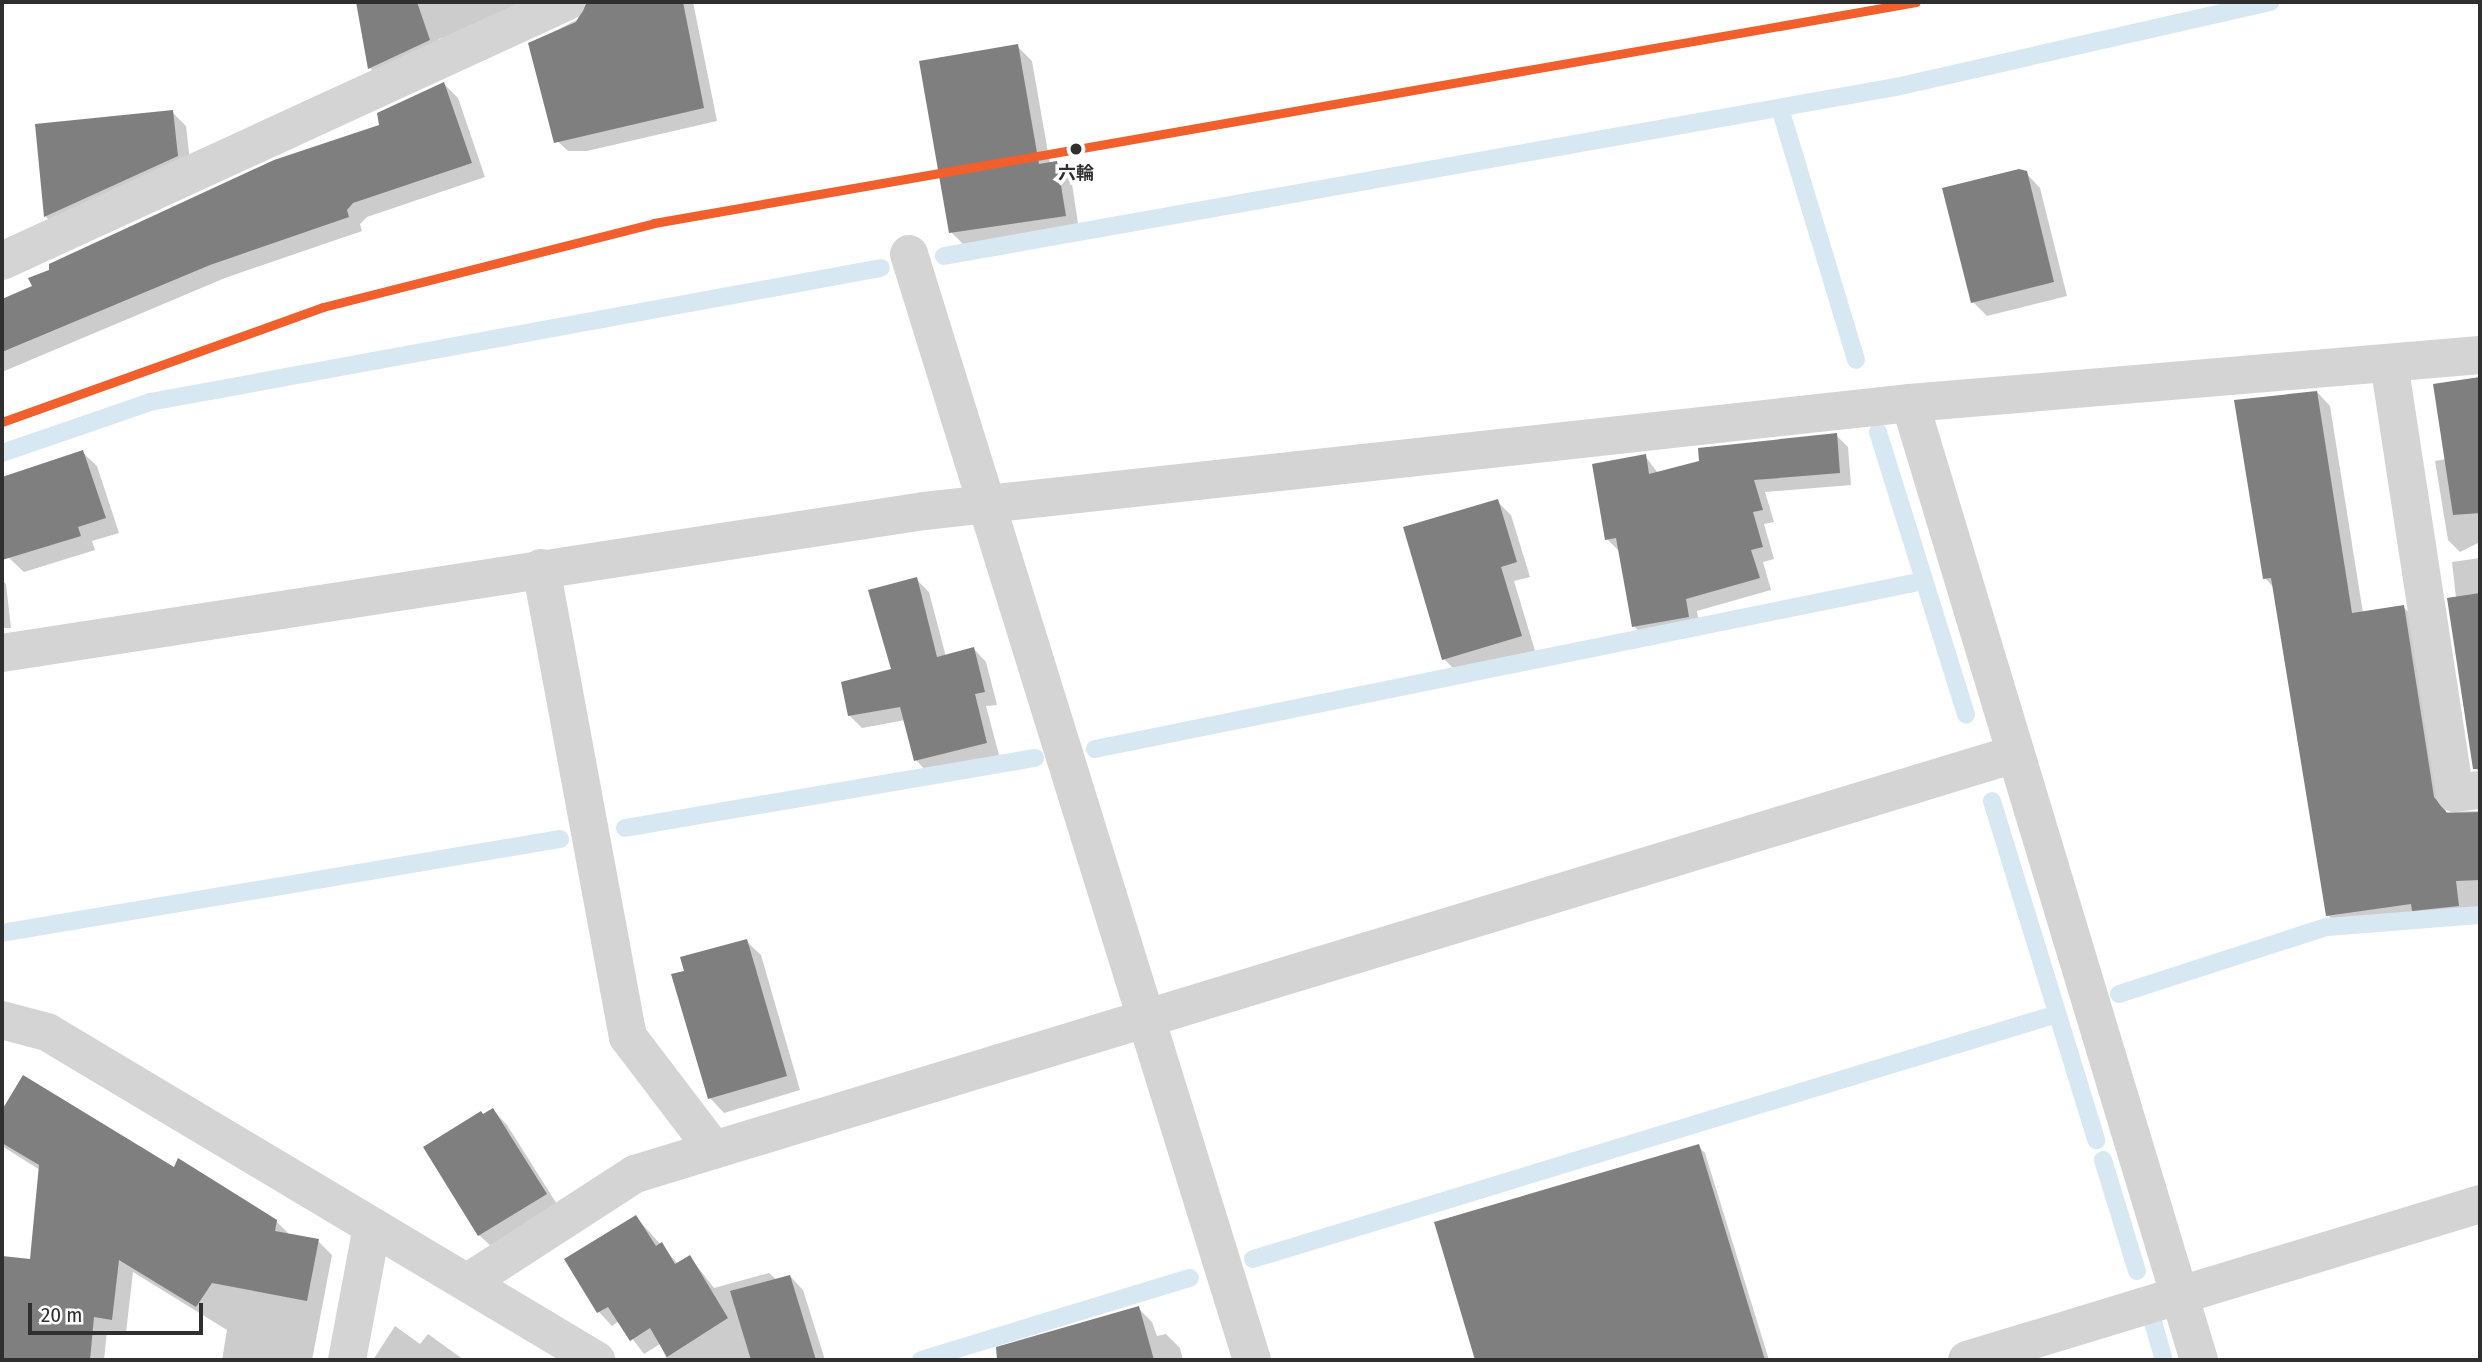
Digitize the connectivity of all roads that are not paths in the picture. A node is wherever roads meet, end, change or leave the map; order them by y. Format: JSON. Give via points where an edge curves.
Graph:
{"nodes":[{"id":1,"x":566,"y":2,"type":"edge"},
{"id":2,"x":909,"y":254,"type":"dead end"},
{"id":3,"x":2,"y":261,"type":"edge"},
{"id":4,"x":2480,"y":355,"type":"edge"},
{"id":5,"x":2389,"y":363,"type":"junction"},
{"id":6,"x":1910,"y":403,"type":"junction"},
{"id":7,"x":990,"y":504,"type":"junction"},
{"id":8,"x":541,"y":568,"type":"junction"},
{"id":9,"x":2,"y":653,"type":"edge"},
{"id":10,"x":2015,"y":754,"type":"junction"},
{"id":11,"x":2480,"y":790,"type":"edge"},
{"id":12,"x":1146,"y":1019,"type":"junction"},
{"id":13,"x":2,"y":1020,"type":"edge"},
{"id":14,"x":714,"y":1150,"type":"junction"},
{"id":15,"x":2480,"y":1204,"type":"edge"},
{"id":16,"x":372,"y":1226,"type":"junction"},
{"id":17,"x":468,"y":1282,"type":"junction"},
{"id":18,"x":2178,"y":1295,"type":"junction"},
{"id":19,"x":347,"y":1360,"type":"edge"},
{"id":20,"x":596,"y":1360,"type":"edge"},
{"id":21,"x":1252,"y":1360,"type":"edge"},
{"id":22,"x":1967,"y":1360,"type":"edge"},
{"id":23,"x":2199,"y":1360,"type":"edge"}],
"edges":[{"from":1,"to":3,"type":"street"},
{"from":2,"to":7,"type":"street"},
{"from":4,"to":5,"type":"street"},
{"from":5,"to":6,"type":"street"},
{"from":5,"to":11,"type":"street","via":[[2455,793]]},
{"from":6,"to":7,"type":"street"},
{"from":6,"to":10,"type":"street"},
{"from":7,"to":8,"type":"street"},
{"from":7,"to":12,"type":"street"},
{"from":8,"to":9,"type":"street"},
{"from":8,"to":14,"type":"street","via":[[628,1037]]},
{"from":10,"to":12,"type":"street"},
{"from":10,"to":18,"type":"street"},
{"from":12,"to":14,"type":"street"},
{"from":12,"to":21,"type":"street"},
{"from":13,"to":16,"type":"street","via":[[47,1032]]},
{"from":14,"to":17,"type":"street","via":[[635,1174]]},
{"from":15,"to":18,"type":"street"},
{"from":16,"to":17,"type":"street"},
{"from":16,"to":19,"type":"street"},
{"from":17,"to":20,"type":"street"},
{"from":18,"to":22,"type":"street"},
{"from":18,"to":23,"type":"street"}]}
